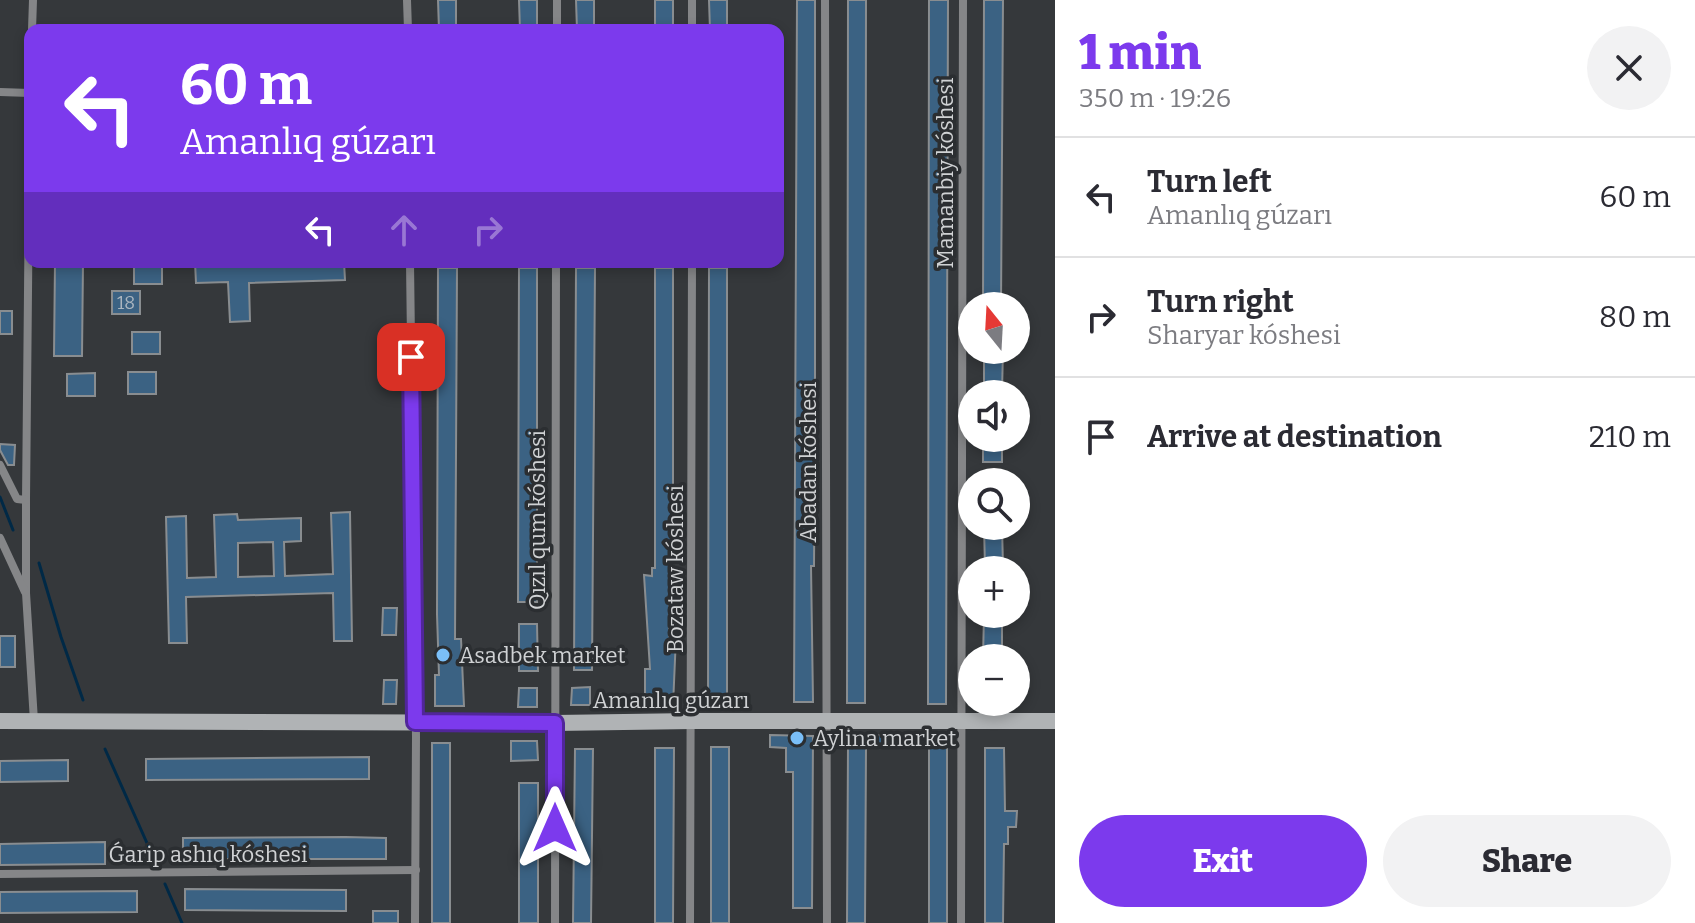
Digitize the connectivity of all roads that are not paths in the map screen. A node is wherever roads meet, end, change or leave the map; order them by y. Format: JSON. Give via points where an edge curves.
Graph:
{"nodes":[{"id":1,"x":33,"y":0,"type":"edge"},
{"id":2,"x":407,"y":0,"type":"edge"},
{"id":3,"x":557,"y":0,"type":"edge"},
{"id":4,"x":692,"y":0,"type":"edge"},
{"id":5,"x":825,"y":0,"type":"edge"},
{"id":6,"x":963,"y":0,"type":"edge"},
{"id":7,"x":32,"y":24,"type":"edge"},
{"id":8,"x":408,"y":24,"type":"edge"},
{"id":9,"x":557,"y":24,"type":"edge"},
{"id":10,"x":692,"y":24,"type":"edge"},
{"id":11,"x":0,"y":92,"type":"edge"},
{"id":12,"x":24,"y":93,"type":"edge"},
{"id":13,"x":28,"y":268,"type":"edge"},
{"id":14,"x":410,"y":268,"type":"edge"},
{"id":15,"x":556,"y":268,"type":"edge"},
{"id":16,"x":692,"y":268,"type":"edge"},
{"id":17,"x":0,"y":465,"type":"edge"},
{"id":18,"x":26,"y":500,"type":"junction"},
{"id":19,"x":0,"y":538,"type":"edge"},
{"id":20,"x":26,"y":593,"type":"junction"},
{"id":21,"x":0,"y":721,"type":"edge"},
{"id":22,"x":34,"y":721,"type":"junction"},
{"id":23,"x":693,"y":721,"type":"junction"},
{"id":24,"x":1055,"y":721,"type":"edge"},
{"id":25,"x":415,"y":722,"type":"junction"},
{"id":26,"x":827,"y":722,"type":"junction"},
{"id":27,"x":963,"y":722,"type":"junction"},
{"id":28,"x":555,"y":723,"type":"junction"},
{"id":29,"x":416,"y":870,"type":"junction"},
{"id":30,"x":0,"y":874,"type":"edge"},
{"id":31,"x":415,"y":923,"type":"edge"},
{"id":32,"x":555,"y":923,"type":"edge"},
{"id":33,"x":690,"y":923,"type":"edge"},
{"id":34,"x":827,"y":923,"type":"edge"},
{"id":35,"x":961,"y":923,"type":"edge"}],
"edges":[{"from":1,"to":7,"type":"street"},
{"from":2,"to":8,"type":"street"},
{"from":3,"to":9,"type":"street"},
{"from":4,"to":10,"type":"street"},
{"from":5,"to":26,"type":"street","name":"Abadan kóshesi"},
{"from":6,"to":27,"type":"street","name":"Mamanbiy kóshesi"},
{"from":11,"to":12,"type":"street"},
{"from":13,"to":18,"type":"street"},
{"from":14,"to":25,"type":"street"},
{"from":15,"to":28,"type":"street","name":"Qızıl qum kóshesi"},
{"from":16,"to":23,"type":"street","name":"Bozataw kóshesi"},
{"from":17,"to":18,"type":"street","via":[[17,499]]},
{"from":18,"to":20,"type":"street"},
{"from":19,"to":20,"type":"street"},
{"from":20,"to":22,"type":"street"},
{"from":21,"to":22,"type":"street","name":"Amanlıq gúzarı"},
{"from":22,"to":25,"type":"street","name":"Amanlıq gúzarı"},
{"from":23,"to":26,"type":"street","name":"Amanlıq gúzarı"},
{"from":23,"to":28,"type":"street","name":"Amanlıq gúzarı"},
{"from":23,"to":33,"type":"street","name":"Bozataw kóshesi"},
{"from":24,"to":27,"type":"street","name":"Amanlıq gúzarı"},
{"from":25,"to":28,"type":"street","name":"Amanlıq gúzarı"},
{"from":25,"to":29,"type":"street"},
{"from":26,"to":27,"type":"street","name":"Amanlıq gúzarı"},
{"from":26,"to":34,"type":"street","name":"Abadan kóshesi"},
{"from":27,"to":35,"type":"street","name":"Mamanbiy kóshesi"},
{"from":28,"to":32,"type":"street","name":"Qızıl qum kóshesi"},
{"from":29,"to":30,"type":"street","name":"Ǵarip ashıq kóshesi"},
{"from":29,"to":31,"type":"street"}]}
